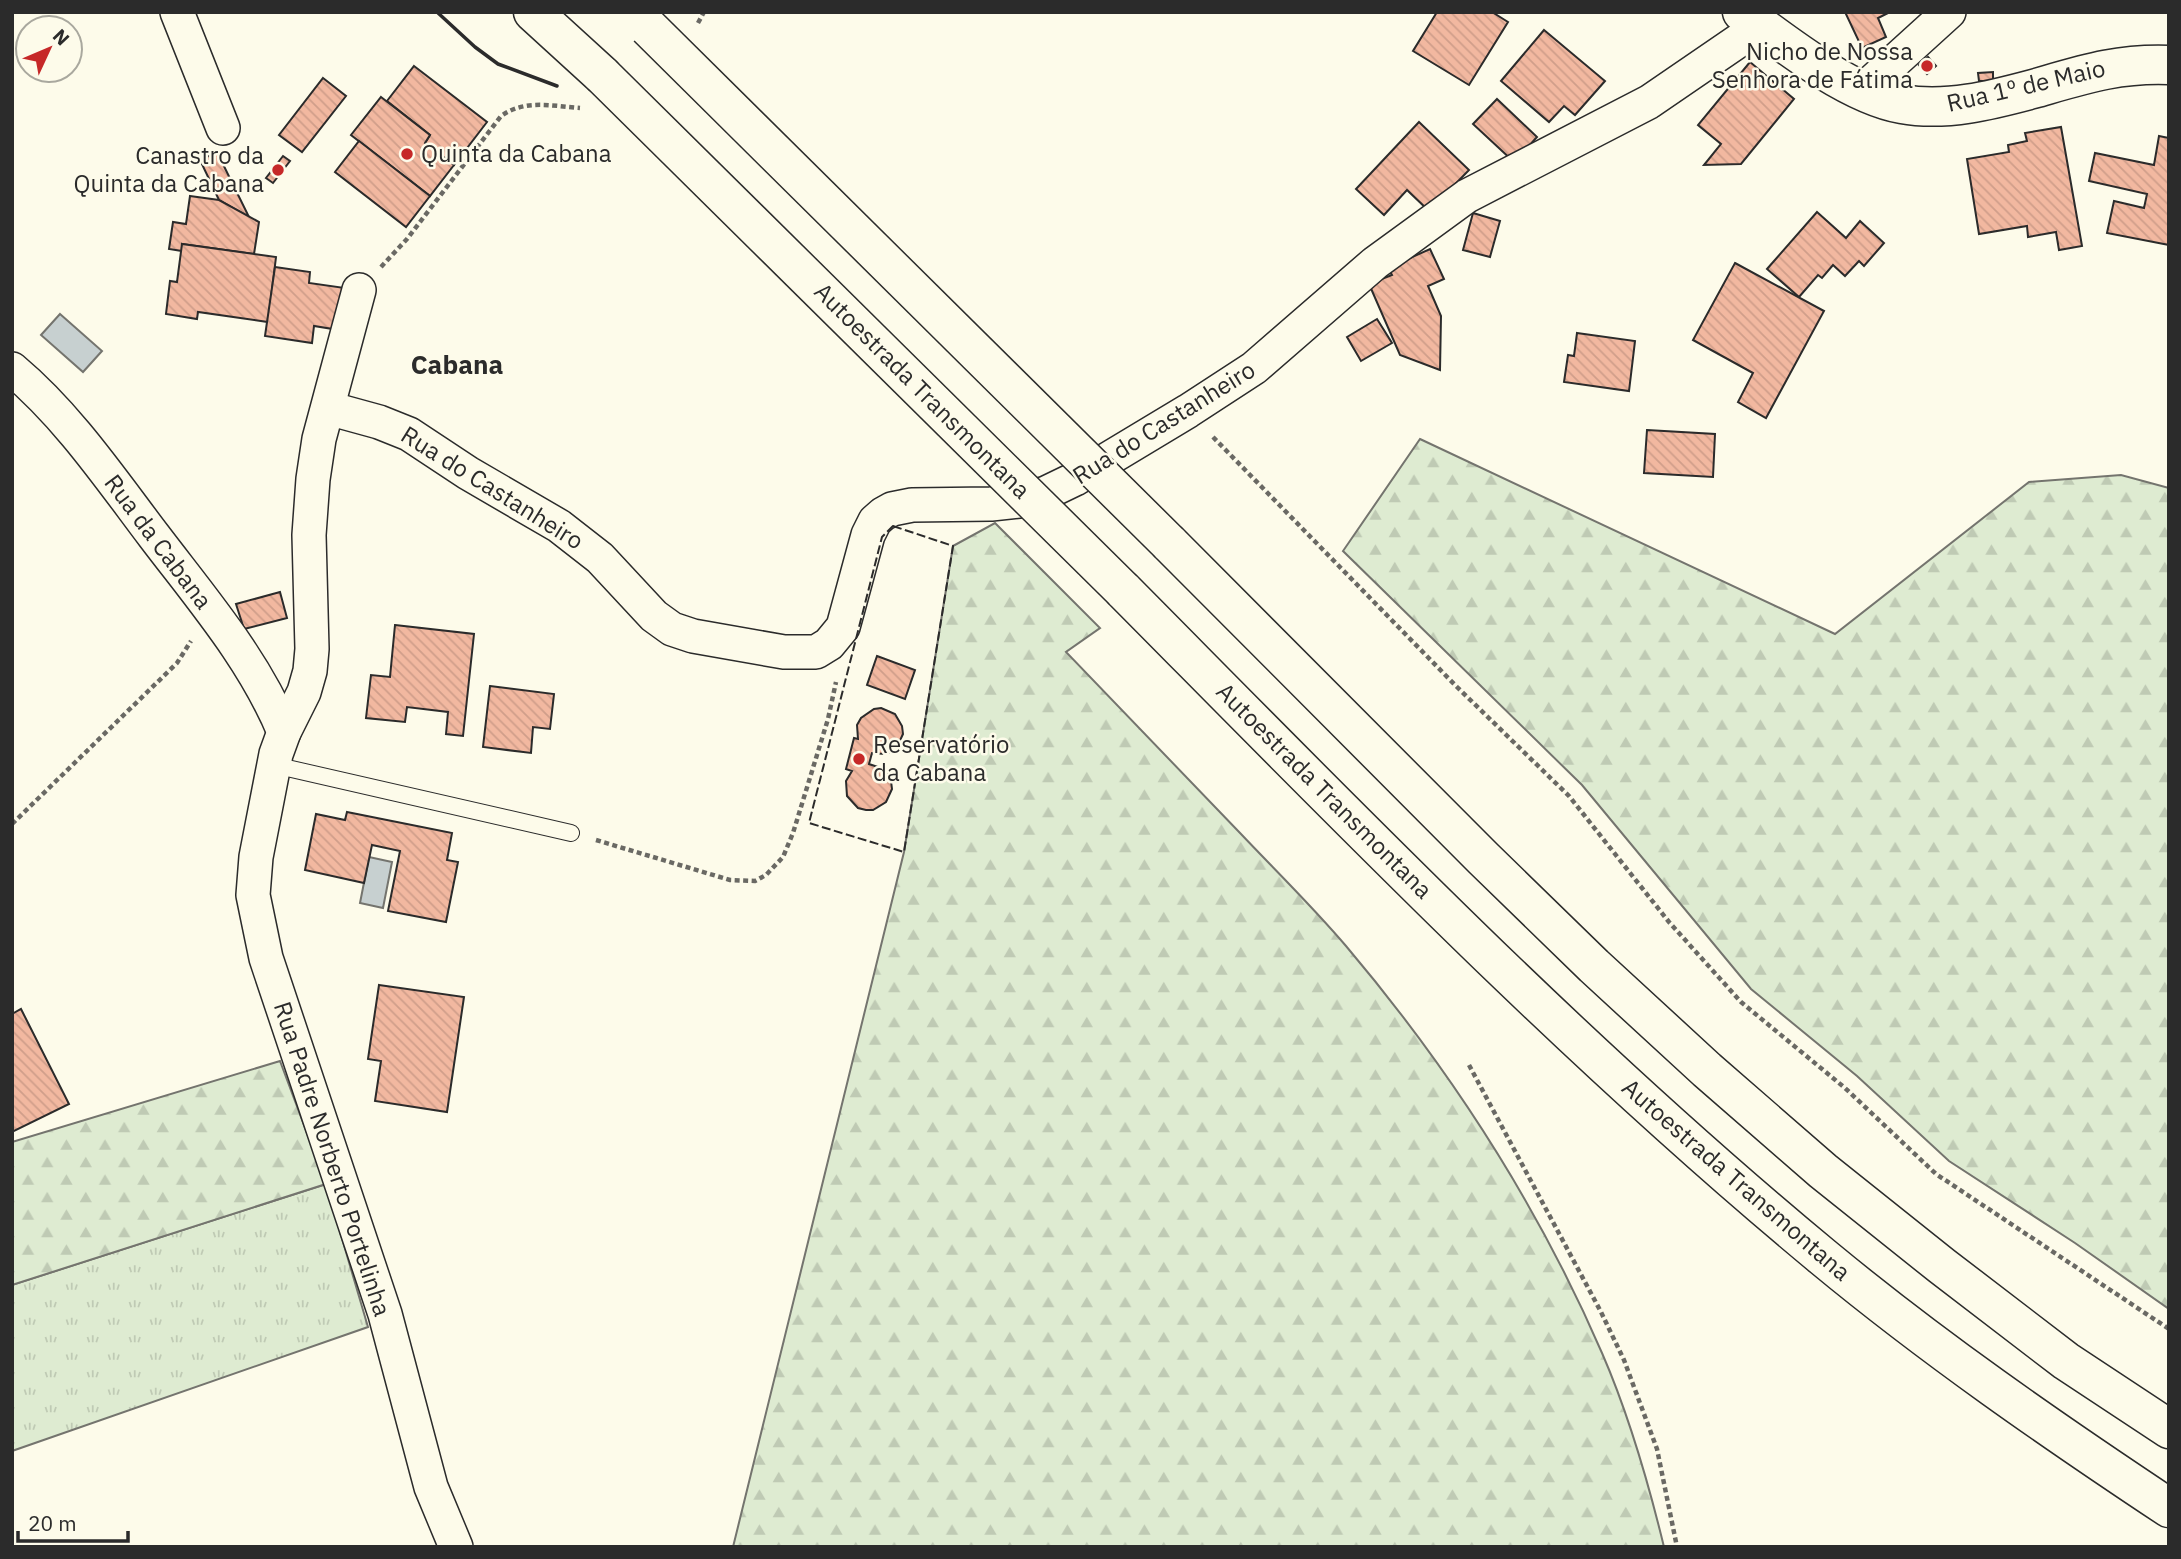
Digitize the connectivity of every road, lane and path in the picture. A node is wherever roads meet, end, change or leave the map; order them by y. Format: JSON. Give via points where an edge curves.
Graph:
{"nodes":[{"id":1,"x":177,"y":12,"type":"edge"},
{"id":2,"x":533,"y":12,"type":"edge"},
{"id":3,"x":704,"y":12,"type":"edge"},
{"id":4,"x":1949,"y":12,"type":"edge"},
{"id":5,"x":1758,"y":19,"type":"edge"},
{"id":6,"x":640,"y":20,"type":"edge"},
{"id":7,"x":696,"y":27,"type":"dead end"},
{"id":8,"x":2169,"y":65,"type":"edge"},
{"id":9,"x":1862,"y":91,"type":"junction"},
{"id":10,"x":584,"y":108,"type":"dead end"},
{"id":11,"x":223,"y":128,"type":"dead end"},
{"id":12,"x":359,"y":290,"type":"joint"},
{"id":13,"x":12,"y":369,"type":"edge"},
{"id":14,"x":328,"y":408,"type":"junction"},
{"id":15,"x":1188,"y":411,"type":"junction"},
{"id":16,"x":191,"y":586,"type":"junction"},
{"id":17,"x":837,"y":678,"type":"dead end"},
{"id":18,"x":284,"y":732,"type":"junction"},
{"id":19,"x":274,"y":765,"type":"junction"},
{"id":20,"x":12,"y":824,"type":"edge"},
{"id":21,"x":571,"y":833,"type":"joint"},
{"id":22,"x":1469,"y":1065,"type":"dead end"},
{"id":23,"x":2169,"y":1329,"type":"edge"},
{"id":24,"x":2169,"y":1429,"type":"edge"},
{"id":25,"x":2169,"y":1508,"type":"edge"},
{"id":26,"x":456,"y":1547,"type":"edge"},
{"id":27,"x":1677,"y":1547,"type":"edge"}],
"edges":[{"from":1,"to":11,"type":"street"},
{"from":2,"to":25,"type":"main road","name":"Autoestrada Transmontana","bridge":true,"via":[[602,75],[1593,1056],[1825,1258],[1945,1354]]},
{"from":3,"to":7,"type":"path"},
{"from":4,"to":9,"type":"street"},
{"from":5,"to":9,"type":"main road","name":"Rua 1º de Maio","via":[[1816,64]]},
{"from":5,"to":15,"type":"street","name":"Rua do Castanheiro","via":[[1649,102],[1467,196],[1375,263],[1265,359]]},
{"from":6,"to":24,"type":"main road","bridge":true,"via":[[1594,966],[1823,1171],[2066,1361]]},
{"from":8,"to":9,"type":"main road","name":"Rua 1º de Maio","via":[[2112,67],[2001,97],[1947,106],[1902,104]]},
{"from":10,"to":12,"type":"path","via":[[534,104],[501,116],[407,239]]},
{"from":12,"to":14,"type":"street"},
{"from":13,"to":16,"type":"street","name":"Rua da Cabana","via":[[72,429]]},
{"from":14,"to":15,"type":"street","name":"Rua do Castanheiro","via":[[409,434],[573,535],[671,629],[706,639],[808,653],[823,649],[843,627],[865,543],[883,514],[912,505],[991,504],[1032,498],[1074,479]]},
{"from":14,"to":18,"type":"street","via":[[311,498],[311,661],[304,692]]},
{"from":15,"to":23,"type":"path","via":[[1569,796],[1669,922],[1741,1002],[1845,1088],[1936,1174]]},
{"from":16,"to":18,"type":"street","name":"Rua da Cabana","via":[[243,655]]},
{"from":16,"to":20,"type":"path","via":[[196,626],[184,655]]},
{"from":17,"to":21,"type":"path","via":[[793,833],[783,857],[766,875],[755,881],[730,880]]},
{"from":18,"to":19,"type":"street"},
{"from":19,"to":21,"type":"lane"},
{"from":19,"to":26,"type":"street","name":"Rua Padre Norberto Portelinha","via":[[254,876],[260,936],[384,1314],[431,1487]]},
{"from":22,"to":27,"type":"path","via":[[1624,1360],[1657,1449]]}]}
